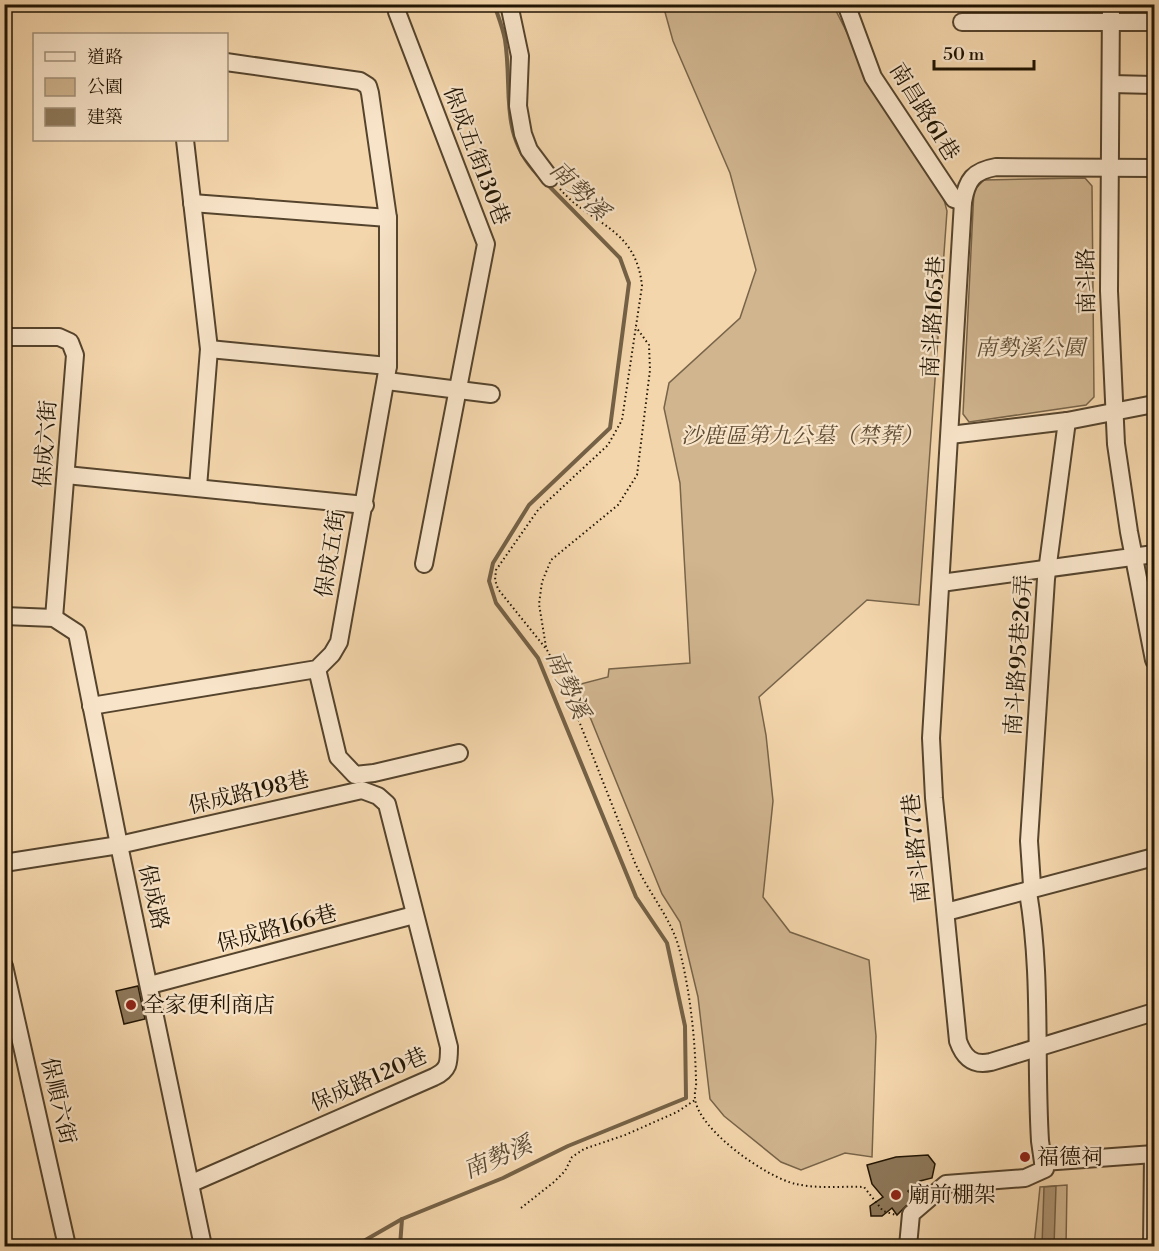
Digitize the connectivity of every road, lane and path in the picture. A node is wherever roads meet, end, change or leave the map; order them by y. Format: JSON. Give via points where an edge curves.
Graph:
{"nodes":[{"id":1,"x":509,"y":4,"type":"edge"},
{"id":2,"x":846,"y":4,"type":"edge"},
{"id":3,"x":1111,"y":4,"type":"edge"},
{"id":4,"x":397,"y":12,"type":"dead end"},
{"id":5,"x":962,"y":22,"type":"dead end"},
{"id":6,"x":1111,"y":22,"type":"junction"},
{"id":7,"x":1155,"y":22,"type":"edge"},
{"id":8,"x":228,"y":62,"type":"edge"},
{"id":9,"x":1111,"y":84,"type":"junction"},
{"id":10,"x":1155,"y":85,"type":"edge"},
{"id":11,"x":185,"y":141,"type":"edge"},
{"id":12,"x":1108,"y":168,"type":"junction"},
{"id":13,"x":1155,"y":168,"type":"edge"},
{"id":14,"x":550,"y":178,"type":"joint"},
{"id":15,"x":963,"y":202,"type":"junction"},
{"id":16,"x":192,"y":203,"type":"junction"},
{"id":17,"x":388,"y":218,"type":"junction"},
{"id":18,"x":636,"y":327,"type":"junction"},
{"id":19,"x":4,"y":337,"type":"edge"},
{"id":20,"x":209,"y":349,"type":"junction"},
{"id":21,"x":388,"y":373,"type":"junction"},
{"id":22,"x":458,"y":390,"type":"junction"},
{"id":23,"x":491,"y":394,"type":"dead end"},
{"id":24,"x":1155,"y":404,"type":"edge"},
{"id":25,"x":1114,"y":413,"type":"junction"},
{"id":26,"x":1067,"y":422,"type":"junction"},
{"id":27,"x":950,"y":435,"type":"junction"},
{"id":28,"x":66,"y":475,"type":"junction"},
{"id":29,"x":198,"y":487,"type":"junction"},
{"id":30,"x":365,"y":505,"type":"junction"},
{"id":31,"x":1155,"y":554,"type":"edge"},
{"id":32,"x":1133,"y":555,"type":"junction"},
{"id":33,"x":424,"y":564,"type":"dead end"},
{"id":34,"x":1047,"y":568,"type":"junction"},
{"id":35,"x":941,"y":583,"type":"junction"},
{"id":36,"x":4,"y":616,"type":"edge"},
{"id":37,"x":54,"y":618,"type":"junction"},
{"id":38,"x":547,"y":650,"type":"junction"},
{"id":39,"x":1155,"y":660,"type":"edge"},
{"id":40,"x":317,"y":669,"type":"junction"},
{"id":41,"x":91,"y":706,"type":"junction"},
{"id":42,"x":459,"y":753,"type":"dead end"},
{"id":43,"x":387,"y":804,"type":"joint"},
{"id":44,"x":119,"y":845,"type":"junction"},
{"id":45,"x":1155,"y":856,"type":"edge"},
{"id":46,"x":4,"y":863,"type":"edge"},
{"id":47,"x":1028,"y":892,"type":"junction"},
{"id":48,"x":946,"y":912,"type":"junction"},
{"id":49,"x":414,"y":915,"type":"junction"},
{"id":50,"x":4,"y":966,"type":"edge"},
{"id":51,"x":150,"y":985,"type":"junction"},
{"id":52,"x":1155,"y":1012,"type":"edge"},
{"id":53,"x":1038,"y":1047,"type":"junction"},
{"id":54,"x":695,"y":1100,"type":"junction"},
{"id":55,"x":1154,"y":1154,"type":"edge"},
{"id":56,"x":1043,"y":1161,"type":"junction"},
{"id":57,"x":192,"y":1183,"type":"junction"},
{"id":58,"x":521,"y":1208,"type":"dead end"},
{"id":59,"x":911,"y":1214,"type":"junction"},
{"id":60,"x":67,"y":1246,"type":"edge"},
{"id":61,"x":203,"y":1246,"type":"edge"},
{"id":62,"x":908,"y":1246,"type":"edge"},
{"id":63,"x":1152,"y":1246,"type":"edge"}],
"edges":[{"from":1,"to":14,"type":"street","via":[[520,56],[518,106],[523,134],[529,150]]},
{"from":2,"to":15,"type":"street","name":"南昌路61巷","via":[[873,77],[954,199]]},
{"from":3,"to":6,"type":"street","name":"南斗路"},
{"from":4,"to":22,"type":"street","name":"保成五街130巷","via":[[486,244]]},
{"from":5,"to":6,"type":"street"},
{"from":6,"to":7,"type":"street"},
{"from":6,"to":9,"type":"street","name":"南斗路"},
{"from":8,"to":17,"type":"street","via":[[360,81],[368,86]]},
{"from":9,"to":10,"type":"street"},
{"from":9,"to":12,"type":"street","name":"南斗路"},
{"from":11,"to":16,"type":"street"},
{"from":12,"to":13,"type":"street","name":"南斗路165巷"},
{"from":12,"to":15,"type":"street","name":"南斗路165巷","via":[[987,168],[969,179]]},
{"from":12,"to":25,"type":"street","name":"南斗路"},
{"from":14,"to":18,"type":"path","via":[[578,206],[605,222],[633,253],[642,286]]},
{"from":15,"to":27,"type":"street","name":"南斗路165巷"},
{"from":16,"to":17,"type":"street"},
{"from":16,"to":20,"type":"street"},
{"from":17,"to":21,"type":"street"},
{"from":18,"to":38,"type":"path","via":[[649,345],[650,370],[637,475],[618,505],[551,560],[539,604]]},
{"from":18,"to":38,"type":"path","via":[[622,420],[608,445],[538,510],[496,570],[498,589]]},
{"from":19,"to":28,"type":"street","name":"保成六街","via":[[59,337],[70,342],[75,355]]},
{"from":20,"to":21,"type":"street"},
{"from":20,"to":29,"type":"street"},
{"from":21,"to":22,"type":"street"},
{"from":21,"to":30,"type":"street"},
{"from":22,"to":23,"type":"street"},
{"from":22,"to":33,"type":"street","name":"保成五街130巷"},
{"from":24,"to":25,"type":"street"},
{"from":25,"to":26,"type":"street"},
{"from":25,"to":32,"type":"street","name":"南斗路"},
{"from":26,"to":27,"type":"street"},
{"from":26,"to":34,"type":"street","name":"南斗路95巷26弄"},
{"from":27,"to":35,"type":"street","name":"南斗路77巷"},
{"from":28,"to":29,"type":"street","name":"保成五街"},
{"from":28,"to":37,"type":"street","name":"保成六街"},
{"from":29,"to":30,"type":"street","name":"保成五街"},
{"from":30,"to":40,"type":"street","name":"保成五街","via":[[339,642]]},
{"from":31,"to":32,"type":"street"},
{"from":32,"to":34,"type":"street"},
{"from":32,"to":39,"type":"street","name":"南斗路"},
{"from":34,"to":35,"type":"street"},
{"from":34,"to":47,"type":"street","name":"南斗路95巷26弄","via":[[1029,841],[1032,885]]},
{"from":35,"to":48,"type":"street","name":"南斗路77巷","via":[[931,738]]},
{"from":36,"to":37,"type":"street"},
{"from":37,"to":41,"type":"street","name":"保成路","via":[[77,633]]},
{"from":38,"to":54,"type":"path","via":[[562,678],[635,863],[669,922],[679,949],[692,1027]]},
{"from":40,"to":41,"type":"street"},
{"from":40,"to":42,"type":"street","via":[[338,757],[355,775]]},
{"from":41,"to":44,"type":"street","name":"保成路"},
{"from":43,"to":44,"type":"street","name":"保成路198巷","via":[[362,790]]},
{"from":43,"to":49,"type":"street","name":"保成路120巷"},
{"from":44,"to":46,"type":"street","name":"保成路198巷"},
{"from":44,"to":51,"type":"street","name":"保成路"},
{"from":45,"to":47,"type":"street"},
{"from":47,"to":48,"type":"street"},
{"from":47,"to":53,"type":"street","name":"南斗路95巷26弄","via":[[1036,945]]},
{"from":48,"to":53,"type":"street","name":"南斗路77巷","via":[[962,1051],[974,1063],[982,1064]]},
{"from":49,"to":51,"type":"street","name":"保成路166巷"},
{"from":49,"to":57,"type":"street","name":"保成路120巷","via":[[450,1047],[449,1066],[443,1073]]},
{"from":50,"to":60,"type":"street","name":"保順六街"},
{"from":51,"to":57,"type":"street","name":"保成路"},
{"from":52,"to":53,"type":"street","name":"南斗路77巷"},
{"from":53,"to":56,"type":"street","name":"南斗路95巷26弄"},
{"from":54,"to":58,"type":"path","via":[[625,1135],[584,1149],[572,1157],[559,1177]]},
{"from":54,"to":59,"type":"path","via":[[706,1122],[740,1154],[779,1179],[810,1186],[864,1186],[883,1211],[892,1215]]},
{"from":55,"to":56,"type":"street"},
{"from":55,"to":63,"type":"street"},
{"from":56,"to":59,"type":"street","via":[[1045,1169],[1025,1178],[946,1185]]},
{"from":57,"to":61,"type":"street","name":"保成路"},
{"from":59,"to":62,"type":"street"}]}
